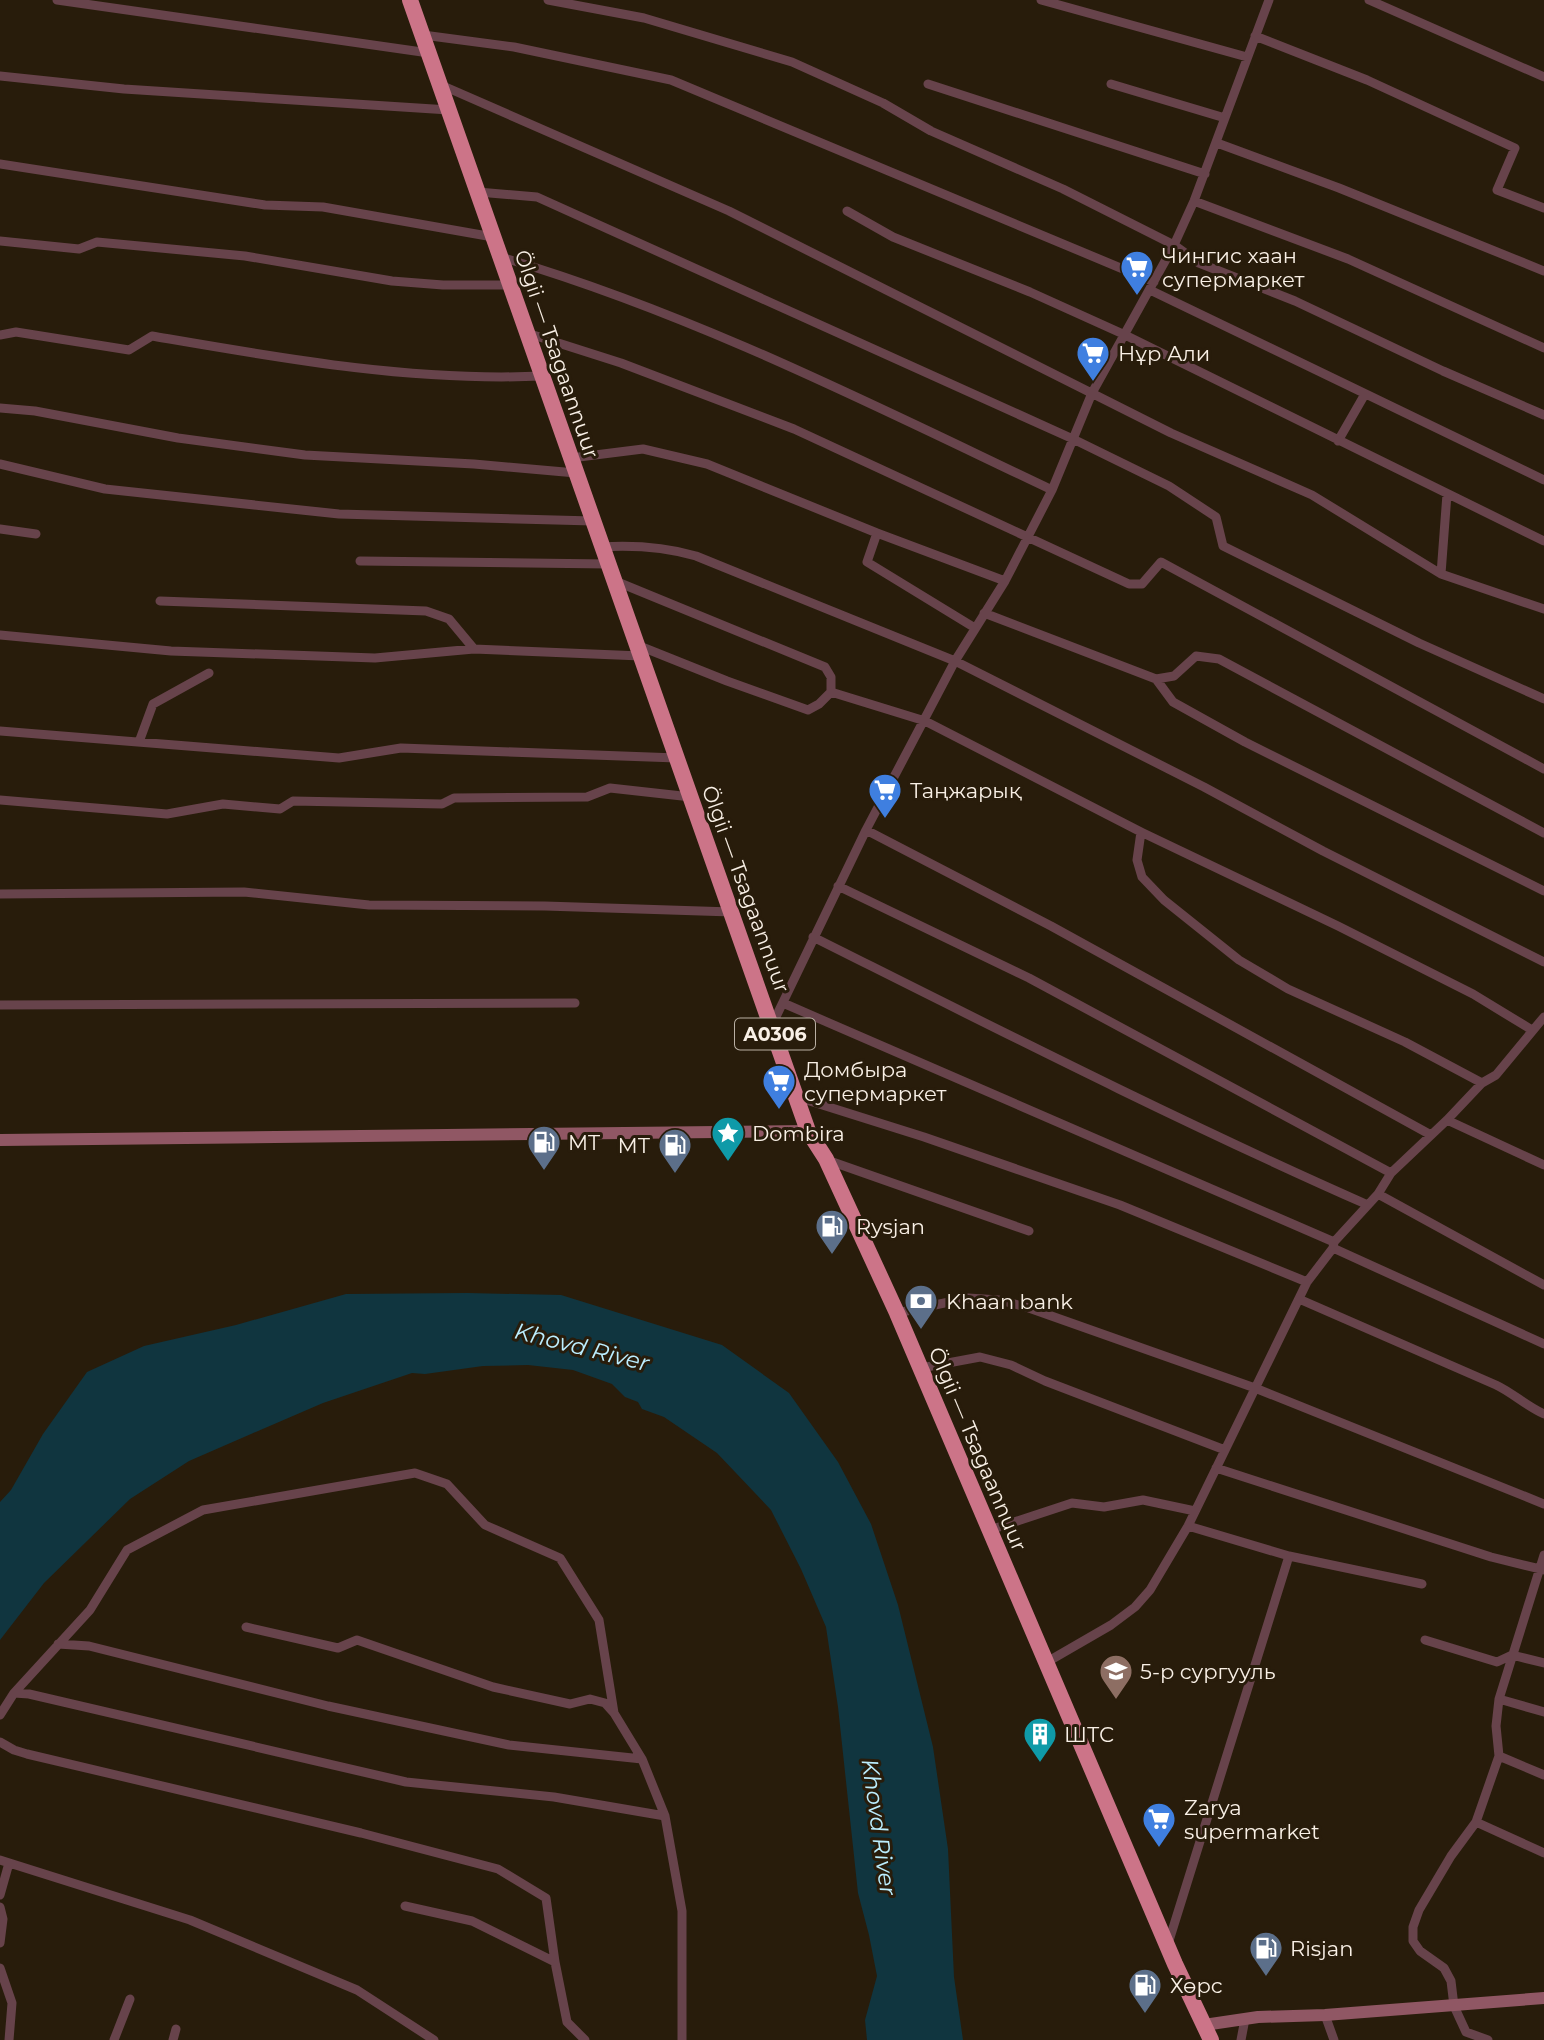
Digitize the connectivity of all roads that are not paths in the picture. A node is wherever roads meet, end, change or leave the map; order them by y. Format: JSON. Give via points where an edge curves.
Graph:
{"nodes":[{"id":1,"x":57,"y":0,"type":"edge"},
{"id":2,"x":410,"y":0,"type":"edge"},
{"id":3,"x":548,"y":0,"type":"edge"},
{"id":4,"x":1041,"y":0,"type":"edge"},
{"id":5,"x":1269,"y":0,"type":"edge"},
{"id":6,"x":1369,"y":0,"type":"edge"},
{"id":7,"x":423,"y":35,"type":"junction"},
{"id":8,"x":1255,"y":36,"type":"junction"},
{"id":9,"x":429,"y":53,"type":"junction"},
{"id":10,"x":1247,"y":57,"type":"junction"},
{"id":11,"x":0,"y":76,"type":"edge"},
{"id":12,"x":1544,"y":77,"type":"edge"},
{"id":13,"x":928,"y":84,"type":"dead end"},
{"id":14,"x":440,"y":85,"type":"junction"},
{"id":15,"x":1111,"y":85,"type":"dead end"},
{"id":16,"x":449,"y":110,"type":"junction"},
{"id":17,"x":1225,"y":118,"type":"junction"},
{"id":18,"x":1217,"y":143,"type":"junction"},
{"id":19,"x":0,"y":164,"type":"edge"},
{"id":20,"x":1205,"y":174,"type":"junction"},
{"id":21,"x":478,"y":192,"type":"junction"},
{"id":22,"x":1194,"y":201,"type":"junction"},
{"id":23,"x":1544,"y":208,"type":"edge"},
{"id":24,"x":847,"y":211,"type":"dead end"},
{"id":25,"x":493,"y":237,"type":"junction"},
{"id":26,"x":0,"y":240,"type":"edge"},
{"id":27,"x":1174,"y":245,"type":"junction"},
{"id":28,"x":501,"y":257,"type":"junction"},
{"id":29,"x":1544,"y":271,"type":"edge"},
{"id":30,"x":510,"y":285,"type":"junction"},
{"id":31,"x":1152,"y":286,"type":"junction"},
{"id":32,"x":527,"y":333,"type":"junction"},
{"id":33,"x":1123,"y":334,"type":"junction"},
{"id":34,"x":0,"y":335,"type":"edge"},
{"id":35,"x":1544,"y":348,"type":"edge"},
{"id":36,"x":542,"y":376,"type":"junction"},
{"id":37,"x":1092,"y":393,"type":"junction"},
{"id":38,"x":1365,"y":394,"type":"junction"},
{"id":39,"x":0,"y":408,"type":"edge"},
{"id":40,"x":1544,"y":415,"type":"edge"},
{"id":41,"x":1073,"y":439,"type":"junction"},
{"id":42,"x":1338,"y":441,"type":"junction"},
{"id":43,"x":0,"y":464,"type":"edge"},
{"id":44,"x":574,"y":466,"type":"junction"},
{"id":45,"x":1544,"y":480,"type":"edge"},
{"id":46,"x":1052,"y":490,"type":"junction"},
{"id":47,"x":1447,"y":494,"type":"junction"},
{"id":48,"x":593,"y":521,"type":"junction"},
{"id":49,"x":0,"y":529,"type":"edge"},
{"id":50,"x":877,"y":533,"type":"junction"},
{"id":51,"x":36,"y":534,"type":"dead end"},
{"id":52,"x":1027,"y":539,"type":"junction"},
{"id":53,"x":1544,"y":541,"type":"edge"},
{"id":54,"x":602,"y":547,"type":"junction"},
{"id":55,"x":360,"y":561,"type":"dead end"},
{"id":56,"x":608,"y":564,"type":"junction"},
{"id":57,"x":1441,"y":574,"type":"junction"},
{"id":58,"x":614,"y":580,"type":"junction"},
{"id":59,"x":1004,"y":581,"type":"junction"},
{"id":60,"x":160,"y":601,"type":"dead end"},
{"id":61,"x":1544,"y":609,"type":"edge"},
{"id":62,"x":984,"y":612,"type":"junction"},
{"id":63,"x":975,"y":628,"type":"junction"},
{"id":64,"x":0,"y":635,"type":"edge"},
{"id":65,"x":474,"y":649,"type":"junction"},
{"id":66,"x":639,"y":651,"type":"junction"},
{"id":67,"x":955,"y":662,"type":"junction"},
{"id":68,"x":209,"y":673,"type":"dead end"},
{"id":69,"x":1156,"y":679,"type":"junction"},
{"id":70,"x":831,"y":692,"type":"junction"},
{"id":71,"x":1544,"y":699,"type":"edge"},
{"id":72,"x":925,"y":721,"type":"junction"},
{"id":73,"x":0,"y":731,"type":"edge"},
{"id":74,"x":139,"y":742,"type":"junction"},
{"id":75,"x":677,"y":758,"type":"junction"},
{"id":76,"x":1544,"y":769,"type":"edge"},
{"id":77,"x":691,"y":797,"type":"junction"},
{"id":78,"x":0,"y":800,"type":"edge"},
{"id":79,"x":866,"y":830,"type":"junction"},
{"id":80,"x":1141,"y":832,"type":"junction"},
{"id":81,"x":1544,"y":833,"type":"edge"},
{"id":82,"x":838,"y":886,"type":"junction"},
{"id":83,"x":1544,"y":891,"type":"edge"},
{"id":84,"x":0,"y":894,"type":"edge"},
{"id":85,"x":732,"y":912,"type":"junction"},
{"id":86,"x":813,"y":937,"type":"junction"},
{"id":87,"x":1544,"y":962,"type":"edge"},
{"id":88,"x":575,"y":1003,"type":"dead end"},
{"id":89,"x":783,"y":1003,"type":"junction"},
{"id":90,"x":0,"y":1005,"type":"edge"},
{"id":91,"x":1544,"y":1017,"type":"edge"},
{"id":92,"x":772,"y":1025,"type":"junction"},
{"id":93,"x":1532,"y":1030,"type":"junction"},
{"id":94,"x":1482,"y":1083,"type":"junction"},
{"id":95,"x":797,"y":1097,"type":"junction"},
{"id":96,"x":1447,"y":1120,"type":"junction"},
{"id":97,"x":808,"y":1130,"type":"junction"},
{"id":98,"x":1431,"y":1135,"type":"junction"},
{"id":99,"x":0,"y":1140,"type":"edge"},
{"id":100,"x":826,"y":1159,"type":"junction"},
{"id":101,"x":1544,"y":1165,"type":"edge"},
{"id":102,"x":1391,"y":1173,"type":"junction"},
{"id":103,"x":1378,"y":1194,"type":"junction"},
{"id":104,"x":1368,"y":1205,"type":"junction"},
{"id":105,"x":1029,"y":1231,"type":"dead end"},
{"id":106,"x":1333,"y":1245,"type":"junction"},
{"id":107,"x":1307,"y":1282,"type":"junction"},
{"id":108,"x":1544,"y":1285,"type":"edge"},
{"id":109,"x":1299,"y":1299,"type":"junction"},
{"id":110,"x":897,"y":1313,"type":"junction"},
{"id":111,"x":1544,"y":1344,"type":"edge"},
{"id":112,"x":920,"y":1368,"type":"junction"},
{"id":113,"x":1255,"y":1388,"type":"junction"},
{"id":114,"x":1544,"y":1414,"type":"edge"},
{"id":115,"x":1225,"y":1450,"type":"junction"},
{"id":116,"x":1216,"y":1468,"type":"junction"},
{"id":117,"x":1544,"y":1504,"type":"edge"},
{"id":118,"x":1195,"y":1511,"type":"junction"},
{"id":119,"x":1188,"y":1526,"type":"junction"},
{"id":120,"x":990,"y":1530,"type":"junction"},
{"id":121,"x":1544,"y":1555,"type":"edge"},
{"id":122,"x":1289,"y":1556,"type":"junction"},
{"id":123,"x":1542,"y":1569,"type":"edge"},
{"id":124,"x":1422,"y":1584,"type":"dead end"},
{"id":125,"x":246,"y":1627,"type":"dead end"},
{"id":126,"x":1425,"y":1640,"type":"dead end"},
{"id":127,"x":58,"y":1644,"type":"junction"},
{"id":128,"x":1512,"y":1655,"type":"junction"},
{"id":129,"x":1047,"y":1662,"type":"junction"},
{"id":130,"x":1544,"y":1663,"type":"edge"},
{"id":131,"x":14,"y":1693,"type":"junction"},
{"id":132,"x":1499,"y":1699,"type":"junction"},
{"id":133,"x":1544,"y":1712,"type":"edge"},
{"id":134,"x":614,"y":1713,"type":"junction"},
{"id":135,"x":0,"y":1714,"type":"edge"},
{"id":136,"x":0,"y":1742,"type":"edge"},
{"id":137,"x":1499,"y":1756,"type":"junction"},
{"id":138,"x":642,"y":1759,"type":"junction"},
{"id":139,"x":1544,"y":1775,"type":"edge"},
{"id":140,"x":665,"y":1816,"type":"junction"},
{"id":141,"x":1476,"y":1822,"type":"junction"},
{"id":142,"x":1544,"y":1853,"type":"edge"},
{"id":143,"x":5,"y":1862,"type":"edge"},
{"id":144,"x":0,"y":1895,"type":"edge"},
{"id":145,"x":405,"y":1906,"type":"dead end"},
{"id":146,"x":0,"y":1907,"type":"edge"},
{"id":147,"x":0,"y":1944,"type":"edge"},
{"id":148,"x":1168,"y":1944,"type":"junction"},
{"id":149,"x":555,"y":1962,"type":"junction"},
{"id":150,"x":0,"y":1968,"type":"edge"},
{"id":151,"x":1544,"y":1998,"type":"edge"},
{"id":152,"x":130,"y":1999,"type":"dead end"},
{"id":153,"x":1454,"y":2007,"type":"junction"},
{"id":154,"x":1325,"y":2015,"type":"junction"},
{"id":155,"x":1245,"y":2019,"type":"junction"},
{"id":156,"x":176,"y":2029,"type":"dead end"},
{"id":157,"x":1207,"y":2032,"type":"edge"},
{"id":158,"x":9,"y":2040,"type":"edge"},
{"id":159,"x":114,"y":2040,"type":"edge"},
{"id":160,"x":173,"y":2040,"type":"edge"},
{"id":161,"x":434,"y":2040,"type":"edge"},
{"id":162,"x":585,"y":2040,"type":"edge"},
{"id":163,"x":682,"y":2040,"type":"edge"},
{"id":164,"x":1241,"y":2040,"type":"edge"},
{"id":165,"x":1335,"y":2040,"type":"edge"},
{"id":166,"x":1488,"y":2040,"type":"edge"}],
"edges":[{"from":1,"to":9,"type":"street"},
{"from":2,"to":7,"type":"highway","name":"Ölgii — Tsagaannuur","number":"A0306"},
{"from":3,"to":27,"type":"street","via":[[645,18],[792,62]]},
{"from":4,"to":10,"type":"street"},
{"from":5,"to":8,"type":"street"},
{"from":6,"to":12,"type":"street"},
{"from":7,"to":9,"type":"highway","name":"Ölgii — Tsagaannuur","number":"A0306"},
{"from":7,"to":31,"type":"street","via":[[514,47],[671,80]]},
{"from":8,"to":10,"type":"street"},
{"from":8,"to":23,"type":"street","via":[[1367,80],[1515,148],[1497,190]]},
{"from":9,"to":14,"type":"highway","name":"Ölgii — Tsagaannuur","number":"A0306"},
{"from":10,"to":17,"type":"street"},
{"from":11,"to":16,"type":"street","via":[[124,89]]},
{"from":13,"to":20,"type":"street"},
{"from":14,"to":16,"type":"highway","name":"Ölgii — Tsagaannuur","number":"A0306"},
{"from":14,"to":37,"type":"street","via":[[729,211]]},
{"from":15,"to":17,"type":"street"},
{"from":16,"to":21,"type":"highway","name":"Ölgii — Tsagaannuur","number":"A0306"},
{"from":17,"to":18,"type":"street"},
{"from":18,"to":20,"type":"street"},
{"from":18,"to":29,"type":"street"},
{"from":19,"to":25,"type":"street","via":[[265,205],[323,207]]},
{"from":20,"to":22,"type":"street"},
{"from":21,"to":25,"type":"highway","name":"Ölgii — Tsagaannuur","number":"A0306"},
{"from":21,"to":41,"type":"street","via":[[537,197]]},
{"from":22,"to":27,"type":"street"},
{"from":22,"to":35,"type":"street","via":[[1348,258]]},
{"from":24,"to":33,"type":"street","via":[[893,237]]},
{"from":25,"to":28,"type":"highway","name":"Ölgii — Tsagaannuur","number":"A0306"},
{"from":26,"to":30,"type":"street","via":[[79,249],[97,242],[245,256],[392,281]]},
{"from":27,"to":31,"type":"street"},
{"from":27,"to":40,"type":"street","via":[[1199,263],[1295,301]]},
{"from":28,"to":30,"type":"highway","name":"Ölgii — Tsagaannuur","number":"A0306"},
{"from":28,"to":46,"type":"street","via":[[563,275],[734,343]]},
{"from":30,"to":32,"type":"highway","name":"Ölgii — Tsagaannuur","number":"A0306"},
{"from":31,"to":33,"type":"street"},
{"from":31,"to":38,"type":"street"},
{"from":32,"to":36,"type":"highway","name":"Ölgii — Tsagaannuur","number":"A0306"},
{"from":32,"to":52,"type":"street","via":[[621,363],[794,429]]},
{"from":33,"to":37,"type":"street"},
{"from":33,"to":42,"type":"street"},
{"from":34,"to":36,"type":"street","via":[[16,332],[129,350],[152,336],[269,356],[415,372]]},
{"from":36,"to":44,"type":"highway","name":"Ölgii — Tsagaannuur","number":"A0306"},
{"from":37,"to":41,"type":"street"},
{"from":37,"to":57,"type":"street","via":[[1312,495]]},
{"from":38,"to":42,"type":"street"},
{"from":38,"to":45,"type":"street"},
{"from":39,"to":44,"type":"street","via":[[305,455]]},
{"from":41,"to":46,"type":"street"},
{"from":41,"to":71,"type":"street","via":[[1169,486],[1216,517],[1223,546]]},
{"from":42,"to":47,"type":"street"},
{"from":43,"to":48,"type":"street","via":[[106,489],[339,514]]},
{"from":44,"to":48,"type":"highway","name":"Ölgii — Tsagaannuur","number":"A0306"},
{"from":44,"to":50,"type":"street","via":[[643,449],[707,464]]},
{"from":46,"to":52,"type":"street"},
{"from":47,"to":53,"type":"street"},
{"from":47,"to":57,"type":"street"},
{"from":48,"to":54,"type":"highway","name":"Ölgii — Tsagaannuur","number":"A0306"},
{"from":49,"to":51,"type":"street"},
{"from":50,"to":59,"type":"street"},
{"from":50,"to":63,"type":"street","via":[[867,562]]},
{"from":52,"to":59,"type":"street"},
{"from":52,"to":76,"type":"street","via":[[1129,584],[1142,584],[1161,562]]},
{"from":54,"to":56,"type":"highway","name":"Ölgii — Tsagaannuur","number":"A0306"},
{"from":54,"to":67,"type":"street","via":[[635,545],[696,556]]},
{"from":55,"to":56,"type":"street"},
{"from":56,"to":58,"type":"highway","name":"Ölgii — Tsagaannuur","number":"A0306"},
{"from":57,"to":61,"type":"street"},
{"from":58,"to":66,"type":"highway","name":"Ölgii — Tsagaannuur","number":"A0306"},
{"from":58,"to":70,"type":"street","via":[[825,667],[831,677]]},
{"from":59,"to":62,"type":"street"},
{"from":60,"to":65,"type":"street","via":[[426,611],[449,619]]},
{"from":62,"to":63,"type":"street"},
{"from":62,"to":69,"type":"street"},
{"from":63,"to":67,"type":"street"},
{"from":64,"to":65,"type":"street","via":[[171,651],[375,658]]},
{"from":65,"to":66,"type":"street"},
{"from":66,"to":70,"type":"street","via":[[808,710]]},
{"from":66,"to":75,"type":"highway","name":"Ölgii — Tsagaannuur","number":"A0306"},
{"from":67,"to":72,"type":"street"},
{"from":67,"to":87,"type":"street"},
{"from":68,"to":74,"type":"street","via":[[153,704]]},
{"from":69,"to":81,"type":"street","via":[[1174,676],[1196,656],[1219,659]]},
{"from":69,"to":83,"type":"street","via":[[1173,702],[1245,742]]},
{"from":70,"to":72,"type":"street"},
{"from":72,"to":79,"type":"street"},
{"from":72,"to":80,"type":"street"},
{"from":73,"to":74,"type":"street"},
{"from":74,"to":75,"type":"street","via":[[339,758],[401,748]]},
{"from":75,"to":77,"type":"highway","name":"Ölgii — Tsagaannuur","number":"A0306"},
{"from":77,"to":78,"type":"street","via":[[610,788],[587,797],[454,798],[442,804],[293,801],[279,809],[223,804],[167,814]]},
{"from":77,"to":85,"type":"highway","name":"Ölgii — Tsagaannuur","number":"A0306"},
{"from":79,"to":82,"type":"street"},
{"from":79,"to":98,"type":"street"},
{"from":80,"to":93,"type":"street","via":[[1339,926],[1473,994]]},
{"from":80,"to":94,"type":"street","via":[[1137,860],[1142,877],[1239,960],[1288,989]]},
{"from":82,"to":86,"type":"street"},
{"from":82,"to":102,"type":"street","via":[[1029,978]]},
{"from":84,"to":85,"type":"street","via":[[244,892],[369,905]]},
{"from":85,"to":92,"type":"highway","name":"Ölgii — Tsagaannuur","number":"A0306"},
{"from":86,"to":89,"type":"street"},
{"from":86,"to":104,"type":"street","via":[[1081,1072]]},
{"from":88,"to":90,"type":"street"},
{"from":89,"to":92,"type":"street"},
{"from":89,"to":106,"type":"street"},
{"from":91,"to":93,"type":"street"},
{"from":92,"to":95,"type":"highway","name":"Ölgii — Tsagaannuur","number":"A0306"},
{"from":93,"to":94,"type":"street","via":[[1496,1075]]},
{"from":94,"to":96,"type":"street"},
{"from":95,"to":97,"type":"highway","name":"Ölgii — Tsagaannuur","number":"A0306"},
{"from":95,"to":107,"type":"street","via":[[1120,1205]]},
{"from":96,"to":98,"type":"street"},
{"from":96,"to":101,"type":"street"},
{"from":97,"to":99,"type":"street"},
{"from":97,"to":100,"type":"highway","name":"Ölgii — Tsagaannuur","number":"A0306"},
{"from":98,"to":102,"type":"street"},
{"from":100,"to":105,"type":"street"},
{"from":100,"to":110,"type":"highway","name":"Ölgii — Tsagaannuur","number":"A0306"},
{"from":102,"to":103,"type":"street"},
{"from":103,"to":104,"type":"street"},
{"from":103,"to":108,"type":"street"},
{"from":104,"to":106,"type":"street"},
{"from":106,"to":107,"type":"street"},
{"from":106,"to":111,"type":"street"},
{"from":107,"to":109,"type":"street"},
{"from":109,"to":113,"type":"street"},
{"from":109,"to":114,"type":"street","via":[[1496,1385]]},
{"from":110,"to":112,"type":"highway","name":"Ölgii — Tsagaannuur","number":"A0306"},
{"from":110,"to":113,"type":"street","via":[[968,1298],[999,1300]]},
{"from":112,"to":115,"type":"street","via":[[981,1357]]},
{"from":112,"to":120,"type":"highway","name":"Ölgii — Tsagaannuur","number":"A0306"},
{"from":113,"to":115,"type":"street"},
{"from":113,"to":117,"type":"street"},
{"from":115,"to":116,"type":"street"},
{"from":116,"to":118,"type":"street"},
{"from":116,"to":123,"type":"street","via":[[1491,1557]]},
{"from":118,"to":119,"type":"street"},
{"from":118,"to":120,"type":"street","via":[[1143,1500],[1104,1507],[1072,1503]]},
{"from":119,"to":122,"type":"street"},
{"from":119,"to":129,"type":"street","via":[[1135,1607]]},
{"from":120,"to":129,"type":"highway","name":"Ölgii — Tsagaannuur","number":"A0306"},
{"from":121,"to":123,"type":"street"},
{"from":122,"to":124,"type":"street"},
{"from":122,"to":148,"type":"street"},
{"from":123,"to":128,"type":"street"},
{"from":125,"to":134,"type":"street","via":[[338,1648],[357,1640],[492,1687],[570,1704],[590,1699],[605,1703]]},
{"from":126,"to":128,"type":"street","via":[[1497,1662]]},
{"from":127,"to":131,"type":"street"},
{"from":127,"to":134,"type":"street","via":[[90,1610],[127,1550],[203,1510],[415,1473],[447,1484],[485,1525],[560,1558],[599,1620]]},
{"from":127,"to":138,"type":"street","via":[[89,1646],[328,1706],[509,1745]]},
{"from":128,"to":130,"type":"street"},
{"from":128,"to":132,"type":"street"},
{"from":129,"to":148,"type":"highway","name":"Ölgii — Tsagaannuur","number":"A0306"},
{"from":131,"to":135,"type":"street"},
{"from":131,"to":140,"type":"street","via":[[406,1782],[554,1797]]},
{"from":132,"to":133,"type":"street"},
{"from":132,"to":137,"type":"street"},
{"from":134,"to":138,"type":"street"},
{"from":136,"to":149,"type":"street","via":[[14,1750],[498,1869],[546,1898]]},
{"from":137,"to":139,"type":"street"},
{"from":137,"to":141,"type":"street"},
{"from":138,"to":140,"type":"street"},
{"from":140,"to":163,"type":"street","via":[[682,1911]]},
{"from":141,"to":142,"type":"street"},
{"from":141,"to":153,"type":"street","via":[[1451,1856],[1413,1927],[1413,1941],[1420,1951],[1444,1968],[1451,1981]]},
{"from":143,"to":144,"type":"street"},
{"from":143,"to":161,"type":"street","via":[[190,1920],[357,1990]]},
{"from":145,"to":149,"type":"street","via":[[472,1922]]},
{"from":146,"to":147,"type":"street"},
{"from":148,"to":157,"type":"highway","name":"Ölgii — Tsagaannuur","number":"A0306"},
{"from":149,"to":162,"type":"street","via":[[568,2022]]},
{"from":150,"to":158,"type":"street","via":[[12,2003]]},
{"from":151,"to":153,"type":"street"},
{"from":152,"to":159,"type":"street"},
{"from":153,"to":154,"type":"street"},
{"from":153,"to":166,"type":"street","via":[[1466,2032]]},
{"from":154,"to":155,"type":"street"},
{"from":154,"to":165,"type":"street"},
{"from":155,"to":157,"type":"street"},
{"from":155,"to":164,"type":"street"},
{"from":156,"to":160,"type":"street"}]}
